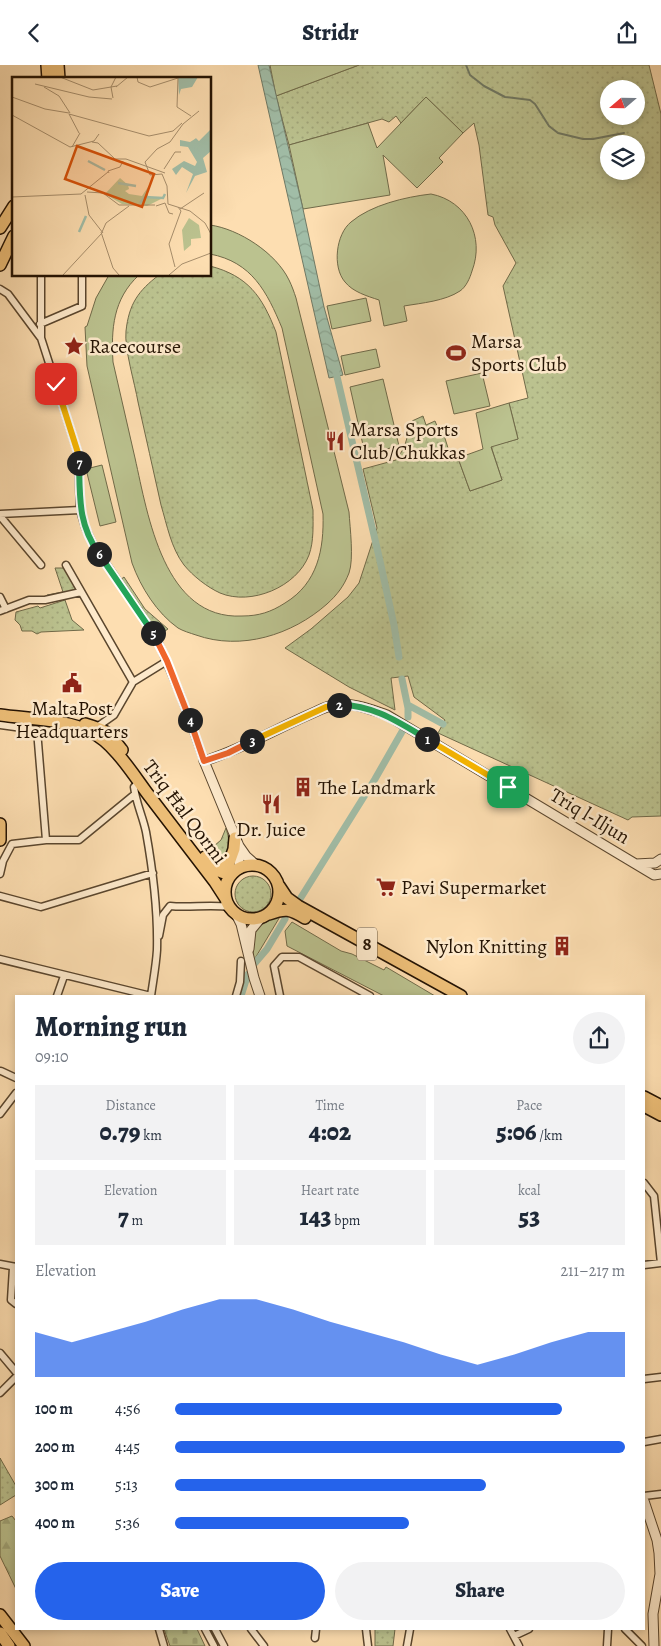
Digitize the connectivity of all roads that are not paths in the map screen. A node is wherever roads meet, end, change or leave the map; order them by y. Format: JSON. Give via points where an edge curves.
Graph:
{"nodes":[{"id":1,"x":12,"y":209,"type":"edge"},
{"id":2,"x":0,"y":229,"type":"edge"},
{"id":3,"x":12,"y":233,"type":"edge"},
{"id":4,"x":12,"y":240,"type":"edge"},
{"id":5,"x":0,"y":249,"type":"edge"},
{"id":6,"x":0,"y":265,"type":"edge"},
{"id":7,"x":41,"y":276,"type":"edge"},
{"id":8,"x":82,"y":276,"type":"edge"},
{"id":9,"x":0,"y":289,"type":"edge"},
{"id":10,"x":40,"y":324,"type":"junction"},
{"id":11,"x":41,"y":338,"type":"junction"},
{"id":12,"x":80,"y":510,"type":"junction"},
{"id":13,"x":0,"y":515,"type":"edge"},
{"id":14,"x":41,"y":565,"type":"dead end"},
{"id":15,"x":66,"y":565,"type":"dead end"},
{"id":16,"x":82,"y":592,"type":"junction"},
{"id":17,"x":0,"y":597,"type":"edge"},
{"id":18,"x":3,"y":610,"type":"edge"},
{"id":19,"x":167,"y":661,"type":"junction"},
{"id":20,"x":133,"y":682,"type":"junction"},
{"id":21,"x":0,"y":708,"type":"edge"},
{"id":22,"x":0,"y":715,"type":"edge"},
{"id":23,"x":0,"y":725,"type":"edge"},
{"id":24,"x":97,"y":727,"type":"junction"},
{"id":25,"x":204,"y":761,"type":"junction"},
{"id":26,"x":139,"y":782,"type":"junction"},
{"id":27,"x":134,"y":794,"type":"junction"},
{"id":28,"x":0,"y":824,"type":"edge"},
{"id":29,"x":46,"y":839,"type":"junction"},
{"id":30,"x":0,"y":840,"type":"edge"},
{"id":31,"x":237,"y":842,"type":"junction"},
{"id":32,"x":206,"y":859,"type":"junction"},
{"id":33,"x":661,"y":859,"type":"edge"},
{"id":34,"x":635,"y":863,"type":"junction"},
{"id":35,"x":256,"y":865,"type":"junction"},
{"id":36,"x":236,"y":871,"type":"junction"},
{"id":37,"x":153,"y":873,"type":"junction"},
{"id":38,"x":0,"y":874,"type":"edge"},
{"id":39,"x":661,"y":874,"type":"edge"},
{"id":40,"x":279,"y":886,"type":"junction"},
{"id":41,"x":0,"y":896,"type":"edge"},
{"id":42,"x":231,"y":907,"type":"junction"},
{"id":43,"x":265,"y":916,"type":"junction"},
{"id":44,"x":157,"y":952,"type":"junction"},
{"id":45,"x":0,"y":959,"type":"edge"},
{"id":46,"x":245,"y":960,"type":"junction"},
{"id":47,"x":64,"y":976,"type":"junction"},
{"id":48,"x":57,"y":995,"type":"edge"},
{"id":49,"x":147,"y":995,"type":"edge"},
{"id":50,"x":151,"y":995,"type":"edge"},
{"id":51,"x":236,"y":995,"type":"edge"},
{"id":52,"x":260,"y":995,"type":"edge"},
{"id":53,"x":280,"y":995,"type":"edge"},
{"id":54,"x":368,"y":995,"type":"edge"},
{"id":55,"x":445,"y":995,"type":"edge"},
{"id":56,"x":459,"y":995,"type":"edge"},
{"id":57,"x":1,"y":1071,"type":"edge"},
{"id":58,"x":15,"y":1077,"type":"edge"},
{"id":59,"x":15,"y":1094,"type":"edge"},
{"id":60,"x":645,"y":1098,"type":"edge"},
{"id":61,"x":661,"y":1106,"type":"edge"},
{"id":62,"x":645,"y":1107,"type":"edge"},
{"id":63,"x":0,"y":1114,"type":"edge"},
{"id":64,"x":661,"y":1115,"type":"edge"},
{"id":65,"x":645,"y":1184,"type":"edge"},
{"id":66,"x":658,"y":1195,"type":"edge"},
{"id":67,"x":661,"y":1263,"type":"edge"},
{"id":68,"x":0,"y":1264,"type":"edge"},
{"id":69,"x":645,"y":1265,"type":"edge"},
{"id":70,"x":15,"y":1268,"type":"edge"},
{"id":71,"x":15,"y":1303,"type":"edge"},
{"id":72,"x":0,"y":1353,"type":"edge"},
{"id":73,"x":15,"y":1371,"type":"edge"},
{"id":74,"x":661,"y":1377,"type":"edge"},
{"id":75,"x":15,"y":1378,"type":"edge"},
{"id":76,"x":645,"y":1379,"type":"edge"},
{"id":77,"x":0,"y":1393,"type":"edge"},
{"id":78,"x":661,"y":1439,"type":"edge"},
{"id":79,"x":645,"y":1442,"type":"edge"},
{"id":80,"x":661,"y":1494,"type":"edge"},
{"id":81,"x":645,"y":1496,"type":"edge"},
{"id":82,"x":645,"y":1504,"type":"edge"},
{"id":83,"x":0,"y":1606,"type":"edge"},
{"id":84,"x":0,"y":1615,"type":"edge"},
{"id":85,"x":0,"y":1623,"type":"edge"},
{"id":86,"x":15,"y":1624,"type":"edge"},
{"id":87,"x":159,"y":1630,"type":"edge"},
{"id":88,"x":206,"y":1630,"type":"edge"},
{"id":89,"x":216,"y":1630,"type":"edge"},
{"id":90,"x":252,"y":1630,"type":"edge"},
{"id":91,"x":316,"y":1630,"type":"edge"},
{"id":92,"x":366,"y":1630,"type":"edge"},
{"id":93,"x":410,"y":1630,"type":"edge"},
{"id":94,"x":511,"y":1630,"type":"edge"},
{"id":95,"x":526,"y":1630,"type":"edge"},
{"id":96,"x":608,"y":1630,"type":"edge"},
{"id":97,"x":626,"y":1630,"type":"edge"},
{"id":98,"x":0,"y":1633,"type":"edge"},
{"id":99,"x":514,"y":1635,"type":"junction"},
{"id":100,"x":315,"y":1638,"type":"dead end"},
{"id":101,"x":17,"y":1642,"type":"edge"},
{"id":102,"x":408,"y":1644,"type":"edge"},
{"id":103,"x":32,"y":1646,"type":"edge"},
{"id":104,"x":164,"y":1646,"type":"edge"},
{"id":105,"x":214,"y":1646,"type":"edge"},
{"id":106,"x":224,"y":1646,"type":"edge"},
{"id":107,"x":264,"y":1646,"type":"edge"},
{"id":108,"x":368,"y":1646,"type":"edge"},
{"id":109,"x":519,"y":1646,"type":"edge"},
{"id":110,"x":607,"y":1646,"type":"edge"},
{"id":111,"x":642,"y":1646,"type":"edge"},
{"id":112,"x":654,"y":1646,"type":"edge"}],
"edges":[{"from":1,"to":2,"type":"highway"},
{"from":3,"to":5,"type":"highway"},
{"from":4,"to":6,"type":"highway"},
{"from":7,"to":10,"type":"street"},
{"from":8,"to":10,"type":"street","via":[[82,306]]},
{"from":9,"to":11,"type":"street","via":[[8,294]]},
{"from":10,"to":11,"type":"street"},
{"from":11,"to":12,"type":"street","via":[[78,453]]},
{"from":12,"to":13,"type":"street"},
{"from":12,"to":19,"type":"street","via":[[94,546],[160,644]]},
{"from":13,"to":14,"type":"street"},
{"from":15,"to":16,"type":"street"},
{"from":16,"to":18,"type":"street","via":[[46,600],[29,600]]},
{"from":16,"to":20,"type":"street"},
{"from":17,"to":18,"type":"street"},
{"from":19,"to":20,"type":"street"},
{"from":19,"to":25,"type":"street"},
{"from":20,"to":24,"type":"street","via":[[114,715]]},
{"from":21,"to":24,"type":"highway","name":"Triq Ħal Qormi"},
{"from":22,"to":26,"type":"highway","name":"Triq Ħal Qormi","via":[[68,724],[92,732],[109,745]]},
{"from":23,"to":29,"type":"street","via":[[37,730]]},
{"from":24,"to":32,"type":"highway","name":"Triq Ħal Qormi","via":[[109,733]]},
{"from":25,"to":31,"type":"street"},
{"from":25,"to":34,"type":"street","name":"Triq l-Iljun","via":[[326,707],[342,704],[369,709],[387,715]]},
{"from":26,"to":27,"type":"street","via":[[134,787]]},
{"from":26,"to":42,"type":"highway","name":"Triq Ħal Qormi"},
{"from":27,"to":29,"type":"street","via":[[79,840]]},
{"from":27,"to":37,"type":"street","via":[[146,829]]},
{"from":28,"to":30,"type":"highway"},
{"from":29,"to":38,"type":"street","via":[[12,844]]},
{"from":31,"to":32,"type":"highway","via":[[229,863],[214,864]]},
{"from":31,"to":35,"type":"street"},
{"from":31,"to":36,"type":"street","via":[[240,858]]},
{"from":32,"to":36,"type":"highway","name":"Triq Ħal Qormi","via":[[225,874]]},
{"from":33,"to":34,"type":"street","name":"Triq l-Iljun","via":[[655,863]]},
{"from":34,"to":39,"type":"street","name":"Triq l-Iljun","via":[[654,875]]},
{"from":35,"to":36,"type":"highway","via":[[247,865]]},
{"from":35,"to":40,"type":"highway","number":"8","via":[[270,872]]},
{"from":36,"to":42,"type":"highway","via":[[225,890]]},
{"from":37,"to":41,"type":"street","via":[[41,907]]},
{"from":37,"to":44,"type":"street"},
{"from":40,"to":43,"type":"highway","via":[[278,901]]},
{"from":40,"to":56,"type":"highway","number":"8","via":[[298,905]]},
{"from":42,"to":43,"type":"highway","number":"8","via":[[252,920]]},
{"from":42,"to":44,"type":"street","via":[[170,906],[163,915]]},
{"from":42,"to":46,"type":"street","via":[[241,924]]},
{"from":43,"to":46,"type":"street","via":[[251,930]]},
{"from":43,"to":55,"type":"highway","number":"8","via":[[282,909],[296,913]]},
{"from":44,"to":50,"type":"street"},
{"from":45,"to":47,"type":"street"},
{"from":46,"to":51,"type":"street"},
{"from":46,"to":52,"type":"street"},
{"from":47,"to":48,"type":"street"},
{"from":47,"to":49,"type":"street"},
{"from":53,"to":54,"type":"street","via":[[274,966],[282,957],[299,957]]},
{"from":57,"to":58,"type":"street"},
{"from":59,"to":63,"type":"street"},
{"from":60,"to":61,"type":"highway"},
{"from":62,"to":64,"type":"highway"},
{"from":65,"to":66,"type":"street"},
{"from":66,"to":67,"type":"street"},
{"from":67,"to":69,"type":"street"},
{"from":68,"to":70,"type":"street"},
{"from":70,"to":71,"type":"street","via":[[11,1300]]},
{"from":72,"to":73,"type":"street"},
{"from":74,"to":76,"type":"street"},
{"from":75,"to":77,"type":"street"},
{"from":78,"to":79,"type":"street"},
{"from":80,"to":81,"type":"street"},
{"from":82,"to":112,"type":"street","via":[[659,1553],[660,1574],[653,1614]]},
{"from":83,"to":86,"type":"highway"},
{"from":84,"to":101,"type":"highway"},
{"from":85,"to":101,"type":"highway"},
{"from":87,"to":104,"type":"street"},
{"from":88,"to":105,"type":"street"},
{"from":89,"to":106,"type":"street"},
{"from":90,"to":107,"type":"street"},
{"from":91,"to":100,"type":"street"},
{"from":92,"to":108,"type":"street"},
{"from":93,"to":102,"type":"street"},
{"from":94,"to":99,"type":"street"},
{"from":95,"to":99,"type":"street"},
{"from":96,"to":110,"type":"street"},
{"from":97,"to":111,"type":"street"},
{"from":98,"to":101,"type":"highway"},
{"from":99,"to":109,"type":"street"},
{"from":101,"to":103,"type":"highway"}]}
